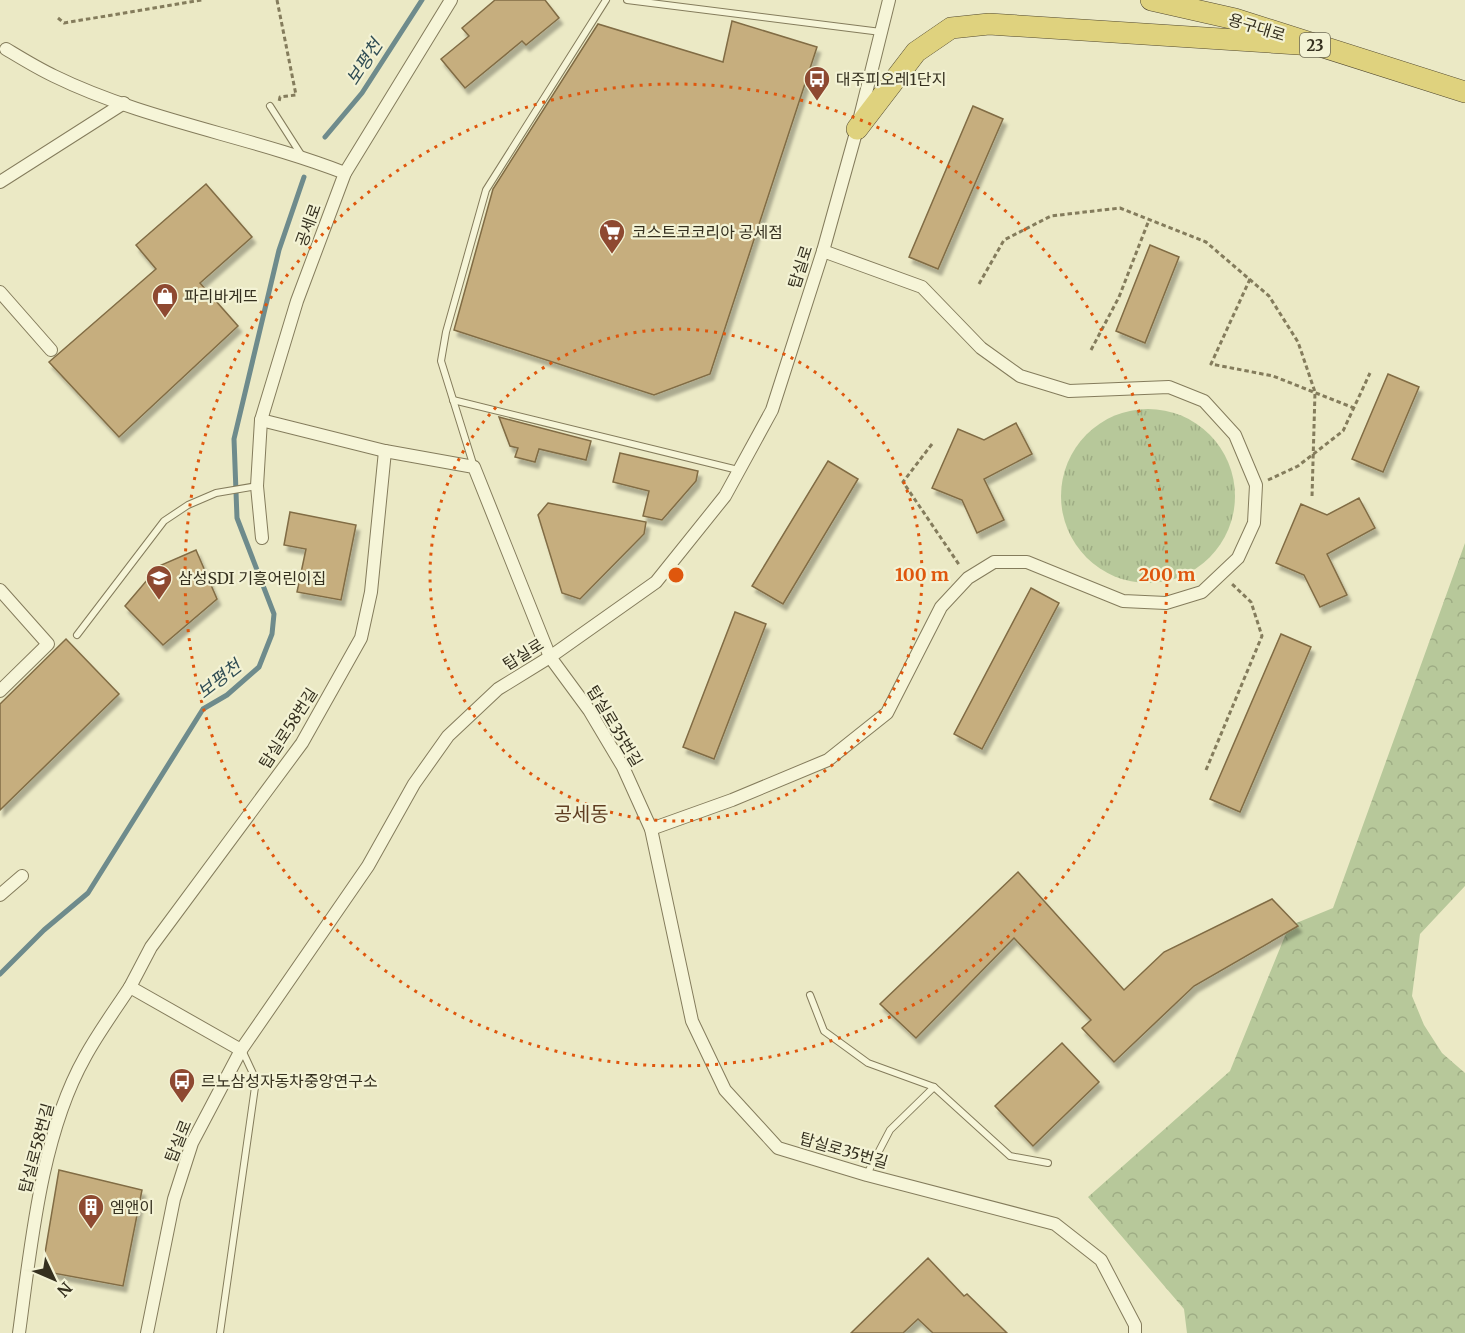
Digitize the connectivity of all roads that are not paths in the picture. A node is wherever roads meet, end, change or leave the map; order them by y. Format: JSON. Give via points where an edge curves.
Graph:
{"nodes":[{"id":1,"x":451,"y":0,"type":"edge"},
{"id":2,"x":606,"y":0,"type":"edge"},
{"id":3,"x":627,"y":0,"type":"edge"},
{"id":4,"x":889,"y":0,"type":"edge"},
{"id":5,"x":1158,"y":1,"type":"edge"},
{"id":6,"x":881,"y":32,"type":"junction"},
{"id":7,"x":1314,"y":45,"type":"junction"},
{"id":8,"x":6,"y":49,"type":"dead end"},
{"id":9,"x":1465,"y":92,"type":"edge"},
{"id":10,"x":124,"y":103,"type":"junction"},
{"id":11,"x":270,"y":106,"type":"dead end"},
{"id":12,"x":857,"y":129,"type":"junction"},
{"id":13,"x":302,"y":156,"type":"junction"},
{"id":14,"x":345,"y":173,"type":"junction"},
{"id":15,"x":0,"y":182,"type":"edge"},
{"id":16,"x":823,"y":251,"type":"junction"},
{"id":17,"x":0,"y":292,"type":"edge"},
{"id":18,"x":51,"y":350,"type":"dead end"},
{"id":19,"x":453,"y":400,"type":"junction"},
{"id":20,"x":261,"y":420,"type":"junction"},
{"id":21,"x":385,"y":451,"type":"junction"},
{"id":22,"x":474,"y":466,"type":"junction"},
{"id":23,"x":739,"y":471,"type":"junction"},
{"id":24,"x":257,"y":486,"type":"junction"},
{"id":25,"x":262,"y":538,"type":"dead end"},
{"id":26,"x":0,"y":590,"type":"edge"},
{"id":27,"x":77,"y":635,"type":"dead end"},
{"id":28,"x":550,"y":657,"type":"junction"},
{"id":29,"x":0,"y":691,"type":"edge"},
{"id":30,"x":651,"y":829,"type":"junction"},
{"id":31,"x":22,"y":876,"type":"dead end"},
{"id":32,"x":0,"y":895,"type":"edge"},
{"id":33,"x":130,"y":987,"type":"junction"},
{"id":34,"x":810,"y":995,"type":"dead end"},
{"id":35,"x":241,"y":1050,"type":"junction"},
{"id":36,"x":933,"y":1087,"type":"junction"},
{"id":37,"x":1048,"y":1162,"type":"dead end"},
{"id":38,"x":867,"y":1175,"type":"junction"},
{"id":39,"x":19,"y":1333,"type":"edge"},
{"id":40,"x":147,"y":1333,"type":"edge"},
{"id":41,"x":220,"y":1333,"type":"edge"},
{"id":42,"x":1135,"y":1333,"type":"edge"}],
"edges":[{"from":1,"to":14,"type":"street","name":"공세로"},
{"from":2,"to":19,"type":"lane","via":[[486,190],[441,361]]},
{"from":3,"to":6,"type":"lane"},
{"from":4,"to":6,"type":"street","name":"탑실로"},
{"from":5,"to":7,"type":"highway","name":"용구대로","number":"23","via":[[1235,19]]},
{"from":6,"to":12,"type":"street","name":"탑실로"},
{"from":7,"to":9,"type":"highway","name":"용구대로","number":"23"},
{"from":7,"to":12,"type":"highway","via":[[989,24],[951,28],[916,52]]},
{"from":8,"to":10,"type":"street","via":[[54,76]]},
{"from":10,"to":13,"type":"street"},
{"from":10,"to":15,"type":"street"},
{"from":11,"to":13,"type":"lane"},
{"from":12,"to":16,"type":"street","name":"탑실로"},
{"from":13,"to":14,"type":"street"},
{"from":14,"to":20,"type":"street","name":"공세로","via":[[297,301]]},
{"from":16,"to":23,"type":"street","name":"탑실로","via":[[772,410]]},
{"from":16,"to":30,"type":"street","via":[[922,287],[981,348],[1020,376],[1069,391],[1169,387],[1204,401],[1235,435],[1256,485],[1254,523],[1238,558],[1202,592],[1166,603],[1123,601],[1027,561],[994,562],[968,578],[941,607],[887,713],[828,760]]},
{"from":17,"to":18,"type":"street"},
{"from":19,"to":22,"type":"lane"},
{"from":19,"to":23,"type":"lane"},
{"from":20,"to":21,"type":"street"},
{"from":20,"to":24,"type":"street","name":"공세로"},
{"from":21,"to":22,"type":"street"},
{"from":21,"to":33,"type":"street","name":"탑실로58번길","via":[[371,592],[361,638],[302,743],[151,947]]},
{"from":22,"to":28,"type":"street","name":"탑실로35번길"},
{"from":23,"to":28,"type":"street","name":"탑실로","via":[[725,496],[656,582]]},
{"from":24,"to":25,"type":"street","name":"공세로"},
{"from":24,"to":27,"type":"lane","via":[[216,493],[164,521]]},
{"from":26,"to":29,"type":"street","via":[[48,644]]},
{"from":28,"to":30,"type":"street","name":"탑실로35번길","via":[[617,757]]},
{"from":28,"to":35,"type":"street","name":"탑실로","via":[[498,689],[448,736],[414,784],[368,866]]},
{"from":30,"to":38,"type":"street","name":"탑실로35번길","via":[[692,1022],[725,1090],[778,1148]]},
{"from":31,"to":32,"type":"street"},
{"from":33,"to":35,"type":"street"},
{"from":33,"to":39,"type":"street","name":"탑실로58번길","via":[[84,1058],[59,1119],[40,1192]]},
{"from":34,"to":36,"type":"lane","via":[[825,1031],[868,1063]]},
{"from":35,"to":40,"type":"street","name":"탑실로","via":[[192,1143],[174,1198]]},
{"from":35,"to":41,"type":"lane","via":[[256,1080]]},
{"from":36,"to":37,"type":"lane","via":[[1010,1156]]},
{"from":36,"to":38,"type":"lane","via":[[890,1130]]},
{"from":38,"to":42,"type":"street","name":"탑실로35번길","via":[[1055,1224],[1101,1260],[1135,1324]]}]}
